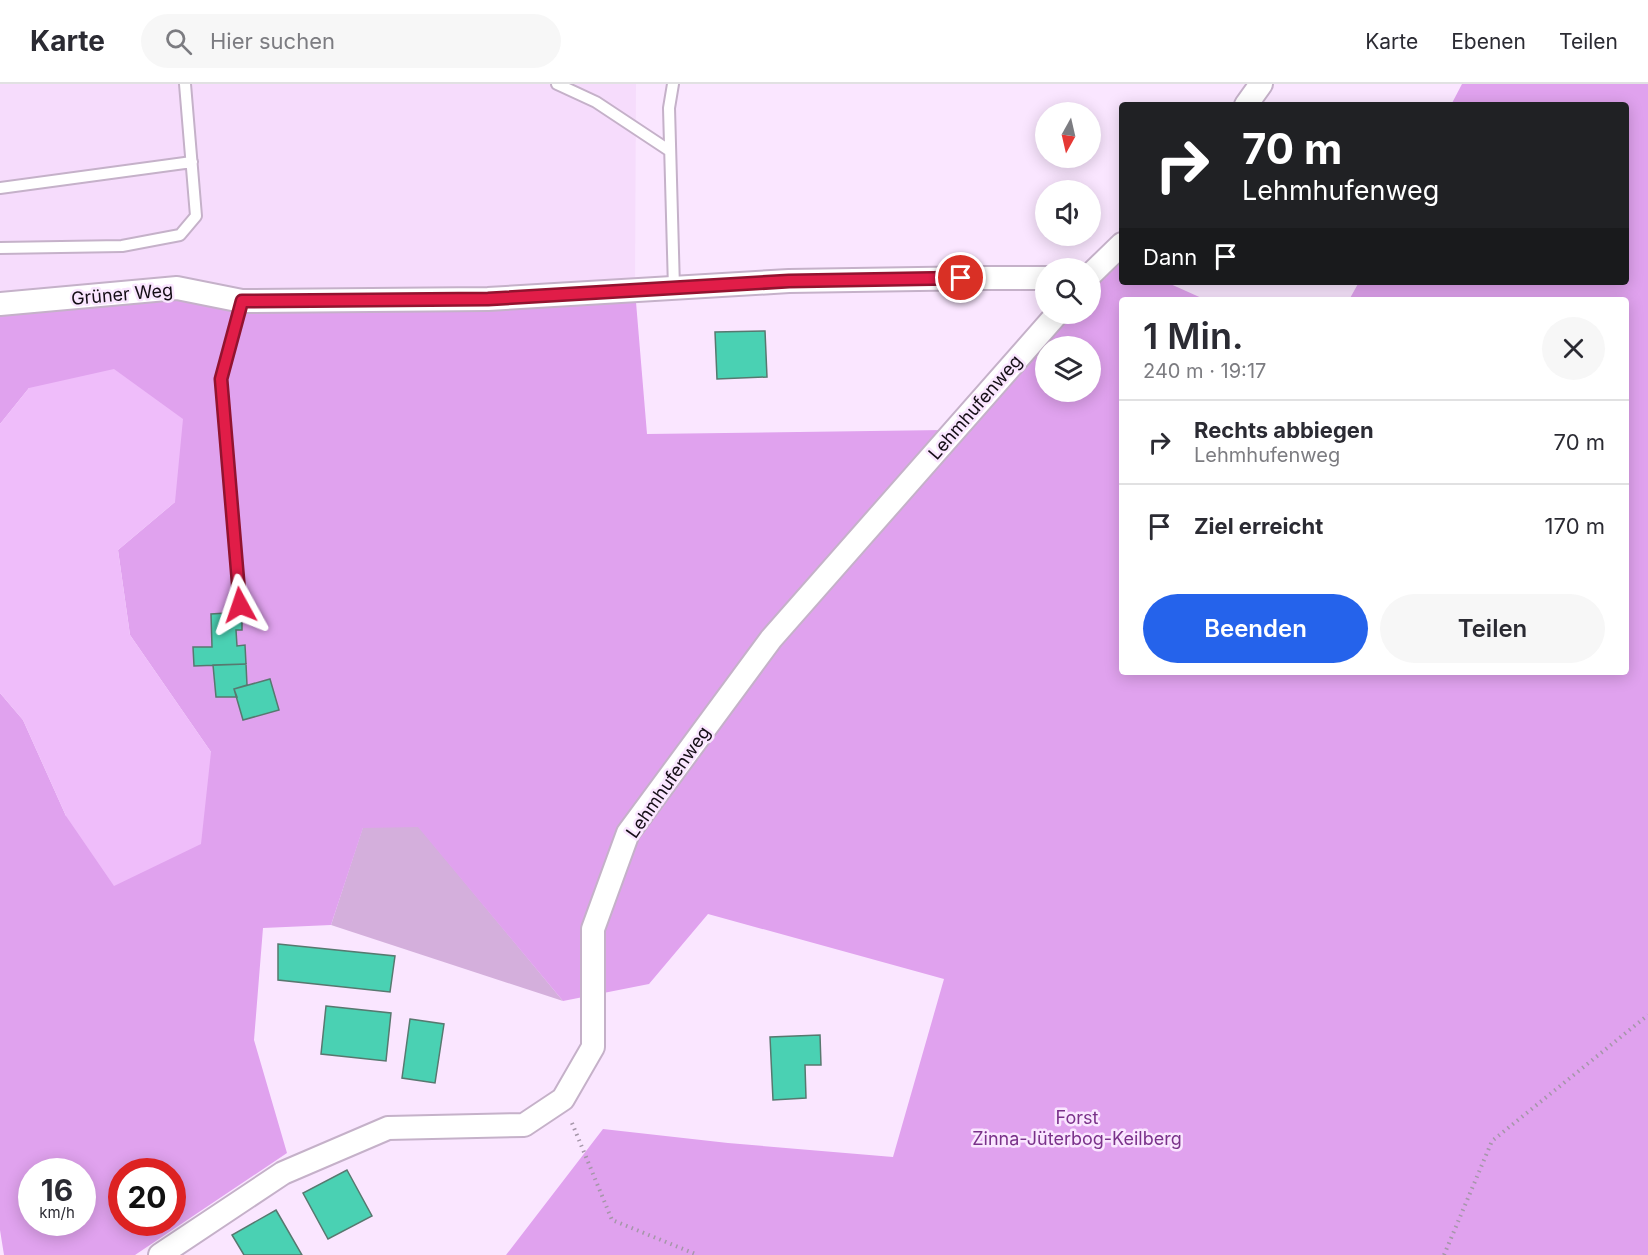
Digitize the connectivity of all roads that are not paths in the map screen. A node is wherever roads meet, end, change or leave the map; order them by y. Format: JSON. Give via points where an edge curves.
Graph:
{"nodes":[{"id":1,"x":185,"y":84,"type":"edge"},
{"id":2,"x":557,"y":84,"type":"edge"},
{"id":3,"x":673,"y":84,"type":"edge"},
{"id":4,"x":1262,"y":84,"type":"edge"},
{"id":5,"x":1248,"y":102,"type":"edge"},
{"id":6,"x":670,"y":151,"type":"junction"},
{"id":7,"x":192,"y":162,"type":"junction"},
{"id":8,"x":0,"y":188,"type":"edge"},
{"id":9,"x":1119,"y":247,"type":"edge"},
{"id":10,"x":0,"y":248,"type":"edge"},
{"id":11,"x":1101,"y":265,"type":"edge"},
{"id":12,"x":1035,"y":279,"type":"edge"},
{"id":13,"x":674,"y":288,"type":"junction"},
{"id":14,"x":242,"y":301,"type":"junction"},
{"id":15,"x":0,"y":304,"type":"edge"},
{"id":16,"x":1048,"y":324,"type":"edge"},
{"id":17,"x":240,"y":605,"type":"dead end"},
{"id":18,"x":160,"y":1255,"type":"edge"}],
"edges":[{"from":1,"to":7,"type":"lane"},
{"from":2,"to":6,"type":"lane","via":[[596,102]]},
{"from":3,"to":6,"type":"lane"},
{"from":4,"to":5,"type":"street"},
{"from":6,"to":13,"type":"lane"},
{"from":7,"to":8,"type":"lane"},
{"from":7,"to":10,"type":"lane","via":[[196,216],[180,235],[122,246]]},
{"from":9,"to":11,"type":"street"},
{"from":12,"to":13,"type":"street","via":[[789,281]]},
{"from":13,"to":14,"type":"street","via":[[488,299]]},
{"from":14,"to":15,"type":"street","name":"Grüner Weg","via":[[177,288]]},
{"from":14,"to":17,"type":"lane","via":[[221,379]]},
{"from":16,"to":18,"type":"street","name":"Lehmhufenweg","via":[[771,639],[628,833],[593,929],[593,1047],[562,1099],[524,1125],[388,1128],[283,1173]]}]}
